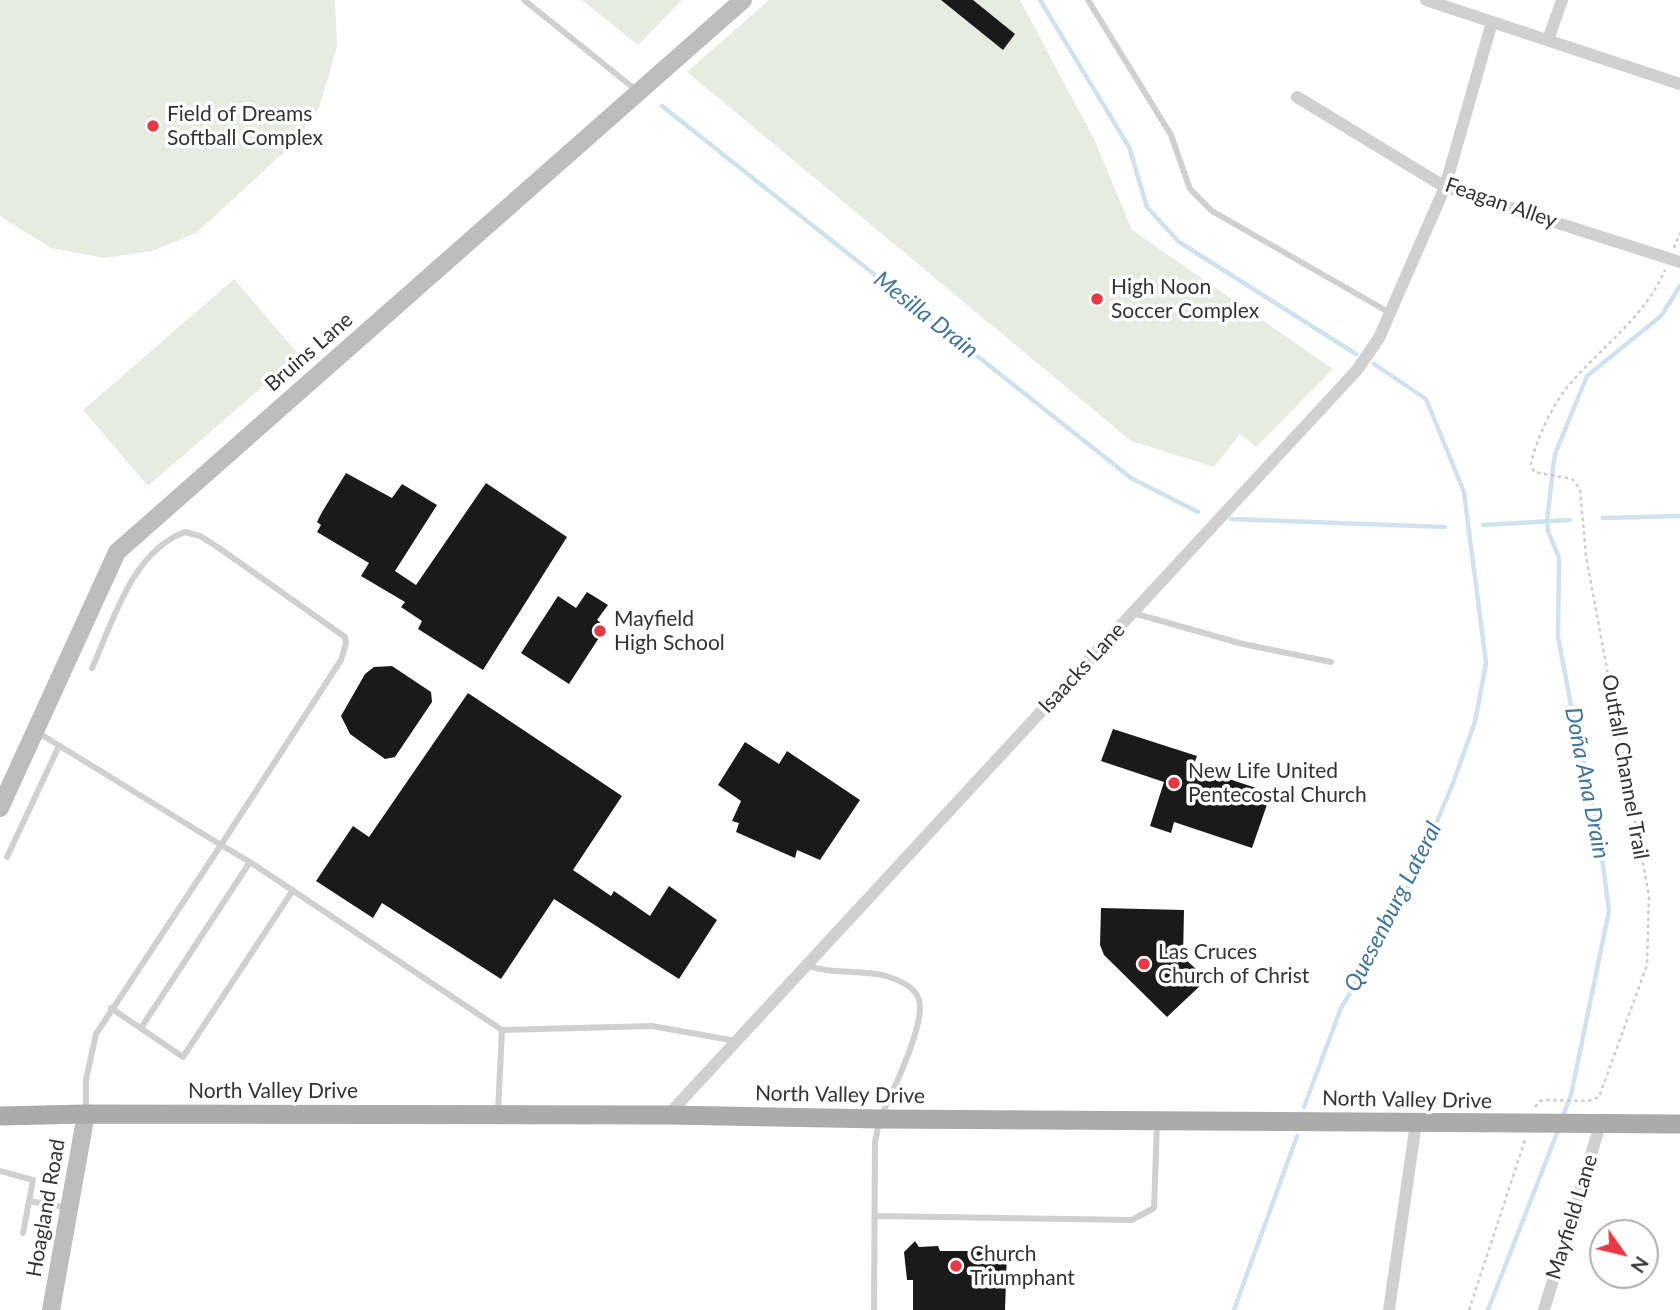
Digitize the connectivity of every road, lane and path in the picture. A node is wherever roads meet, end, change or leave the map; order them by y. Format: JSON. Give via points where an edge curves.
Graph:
{"nodes":[{"id":1,"x":524,"y":0,"type":"edge"},
{"id":2,"x":743,"y":0,"type":"edge"},
{"id":3,"x":1087,"y":0,"type":"edge"},
{"id":4,"x":1426,"y":0,"type":"edge"},
{"id":5,"x":1562,"y":0,"type":"edge"},
{"id":6,"x":1492,"y":22,"type":"junction"},
{"id":7,"x":1548,"y":40,"type":"junction"},
{"id":8,"x":1680,"y":84,"type":"edge"},
{"id":9,"x":638,"y":92,"type":"junction"},
{"id":10,"x":1297,"y":97,"type":"dead end"},
{"id":11,"x":1444,"y":187,"type":"junction"},
{"id":12,"x":1680,"y":233,"type":"edge"},
{"id":13,"x":1674,"y":261,"type":"edge"},
{"id":14,"x":1390,"y":313,"type":"junction"},
{"id":15,"x":1133,"y":613,"type":"junction"},
{"id":16,"x":1331,"y":662,"type":"dead end"},
{"id":17,"x":92,"y":668,"type":"dead end"},
{"id":18,"x":35,"y":731,"type":"junction"},
{"id":19,"x":59,"y":746,"type":"junction"},
{"id":20,"x":0,"y":808,"type":"edge"},
{"id":21,"x":220,"y":845,"type":"junction"},
{"id":22,"x":7,"y":857,"type":"dead end"},
{"id":23,"x":250,"y":862,"type":"junction"},
{"id":24,"x":293,"y":890,"type":"junction"},
{"id":25,"x":807,"y":965,"type":"junction"},
{"id":26,"x":111,"y":1008,"type":"junction"},
{"id":27,"x":141,"y":1028,"type":"junction"},
{"id":28,"x":502,"y":1030,"type":"junction"},
{"id":29,"x":736,"y":1041,"type":"junction"},
{"id":30,"x":86,"y":1114,"type":"junction"},
{"id":31,"x":498,"y":1115,"type":"junction"},
{"id":32,"x":668,"y":1115,"type":"junction"},
{"id":33,"x":0,"y":1116,"type":"edge"},
{"id":34,"x":880,"y":1119,"type":"junction"},
{"id":35,"x":1157,"y":1120,"type":"junction"},
{"id":36,"x":1416,"y":1123,"type":"junction"},
{"id":37,"x":1533,"y":1124,"type":"junction"},
{"id":38,"x":1680,"y":1124,"type":"edge"},
{"id":39,"x":1592,"y":1125,"type":"junction"},
{"id":40,"x":0,"y":1171,"type":"edge"},
{"id":41,"x":29,"y":1201,"type":"junction"},
{"id":42,"x":69,"y":1208,"type":"junction"},
{"id":43,"x":875,"y":1216,"type":"junction"},
{"id":44,"x":23,"y":1233,"type":"dead end"},
{"id":45,"x":51,"y":1310,"type":"edge"},
{"id":46,"x":874,"y":1310,"type":"edge"},
{"id":47,"x":1389,"y":1310,"type":"edge"},
{"id":48,"x":1469,"y":1310,"type":"edge"},
{"id":49,"x":1544,"y":1310,"type":"edge"}],
"edges":[{"from":1,"to":9,"type":"lane"},
{"from":2,"to":9,"type":"street","name":"Bruins Lane"},
{"from":3,"to":14,"type":"lane","via":[[1154,104],[1171,135],[1190,189],[1200,200]]},
{"from":4,"to":6,"type":"street"},
{"from":5,"to":7,"type":"street"},
{"from":6,"to":7,"type":"street"},
{"from":6,"to":11,"type":"street","name":"Isaacks Lane"},
{"from":7,"to":8,"type":"street"},
{"from":9,"to":18,"type":"street","name":"Bruins Lane","via":[[117,552]]},
{"from":10,"to":11,"type":"street","name":"Feagan Alley"},
{"from":11,"to":13,"type":"street","name":"Feagan Alley"},
{"from":11,"to":14,"type":"street","name":"Isaacks Lane"},
{"from":12,"to":13,"type":"path","name":"Outfall Channel Trail"},
{"from":13,"to":37,"type":"path","name":"Outfall Channel Trail","via":[[1645,307],[1564,391],[1532,458],[1531,466],[1538,474],[1572,479],[1580,489],[1586,556],[1649,895],[1647,965],[1601,1093],[1592,1101],[1546,1100],[1536,1106]]},
{"from":14,"to":15,"type":"street","name":"Isaacks Lane","via":[[1379,338],[1348,380]]},
{"from":15,"to":16,"type":"lane","via":[[1243,644]]},
{"from":15,"to":25,"type":"street","name":"Isaacks Lane"},
{"from":17,"to":21,"type":"lane","via":[[141,568],[164,544],[185,532],[219,548],[345,637],[341,660]]},
{"from":18,"to":19,"type":"lane"},
{"from":18,"to":20,"type":"street","name":"Bruins Lane"},
{"from":19,"to":21,"type":"lane"},
{"from":19,"to":22,"type":"lane"},
{"from":21,"to":23,"type":"lane"},
{"from":21,"to":26,"type":"lane"},
{"from":23,"to":24,"type":"lane"},
{"from":23,"to":27,"type":"lane"},
{"from":24,"to":27,"type":"lane","via":[[183,1057]]},
{"from":24,"to":28,"type":"lane"},
{"from":25,"to":29,"type":"street","name":"Isaacks Lane"},
{"from":25,"to":34,"type":"lane","via":[[884,976],[911,987],[919,1000],[910,1049]]},
{"from":26,"to":27,"type":"lane"},
{"from":26,"to":30,"type":"lane","via":[[92,1043]]},
{"from":28,"to":29,"type":"lane","via":[[652,1026]]},
{"from":28,"to":31,"type":"lane"},
{"from":29,"to":32,"type":"street","name":"Isaacks Lane"},
{"from":30,"to":31,"type":"main road","name":"North Valley Drive"},
{"from":30,"to":33,"type":"main road","name":"North Valley Drive"},
{"from":30,"to":42,"type":"street","name":"Hoagland Road"},
{"from":31,"to":32,"type":"main road","name":"North Valley Drive"},
{"from":32,"to":34,"type":"main road","name":"North Valley Drive"},
{"from":34,"to":35,"type":"main road","name":"North Valley Drive"},
{"from":34,"to":43,"type":"lane","via":[[875,1142]]},
{"from":35,"to":36,"type":"main road","name":"North Valley Drive"},
{"from":35,"to":43,"type":"lane","via":[[1154,1208],[1132,1220]]},
{"from":36,"to":37,"type":"main road","name":"North Valley Drive"},
{"from":36,"to":47,"type":"street"},
{"from":37,"to":39,"type":"main road","name":"North Valley Drive"},
{"from":37,"to":48,"type":"path","name":"Outfall Channel Trail"},
{"from":38,"to":39,"type":"main road","name":"North Valley Drive"},
{"from":39,"to":49,"type":"street","name":"Mayfield Lane"},
{"from":40,"to":41,"type":"lane","via":[[33,1180]]},
{"from":41,"to":42,"type":"lane"},
{"from":41,"to":44,"type":"lane"},
{"from":42,"to":45,"type":"street","name":"Hoagland Road"},
{"from":43,"to":46,"type":"lane"}]}
